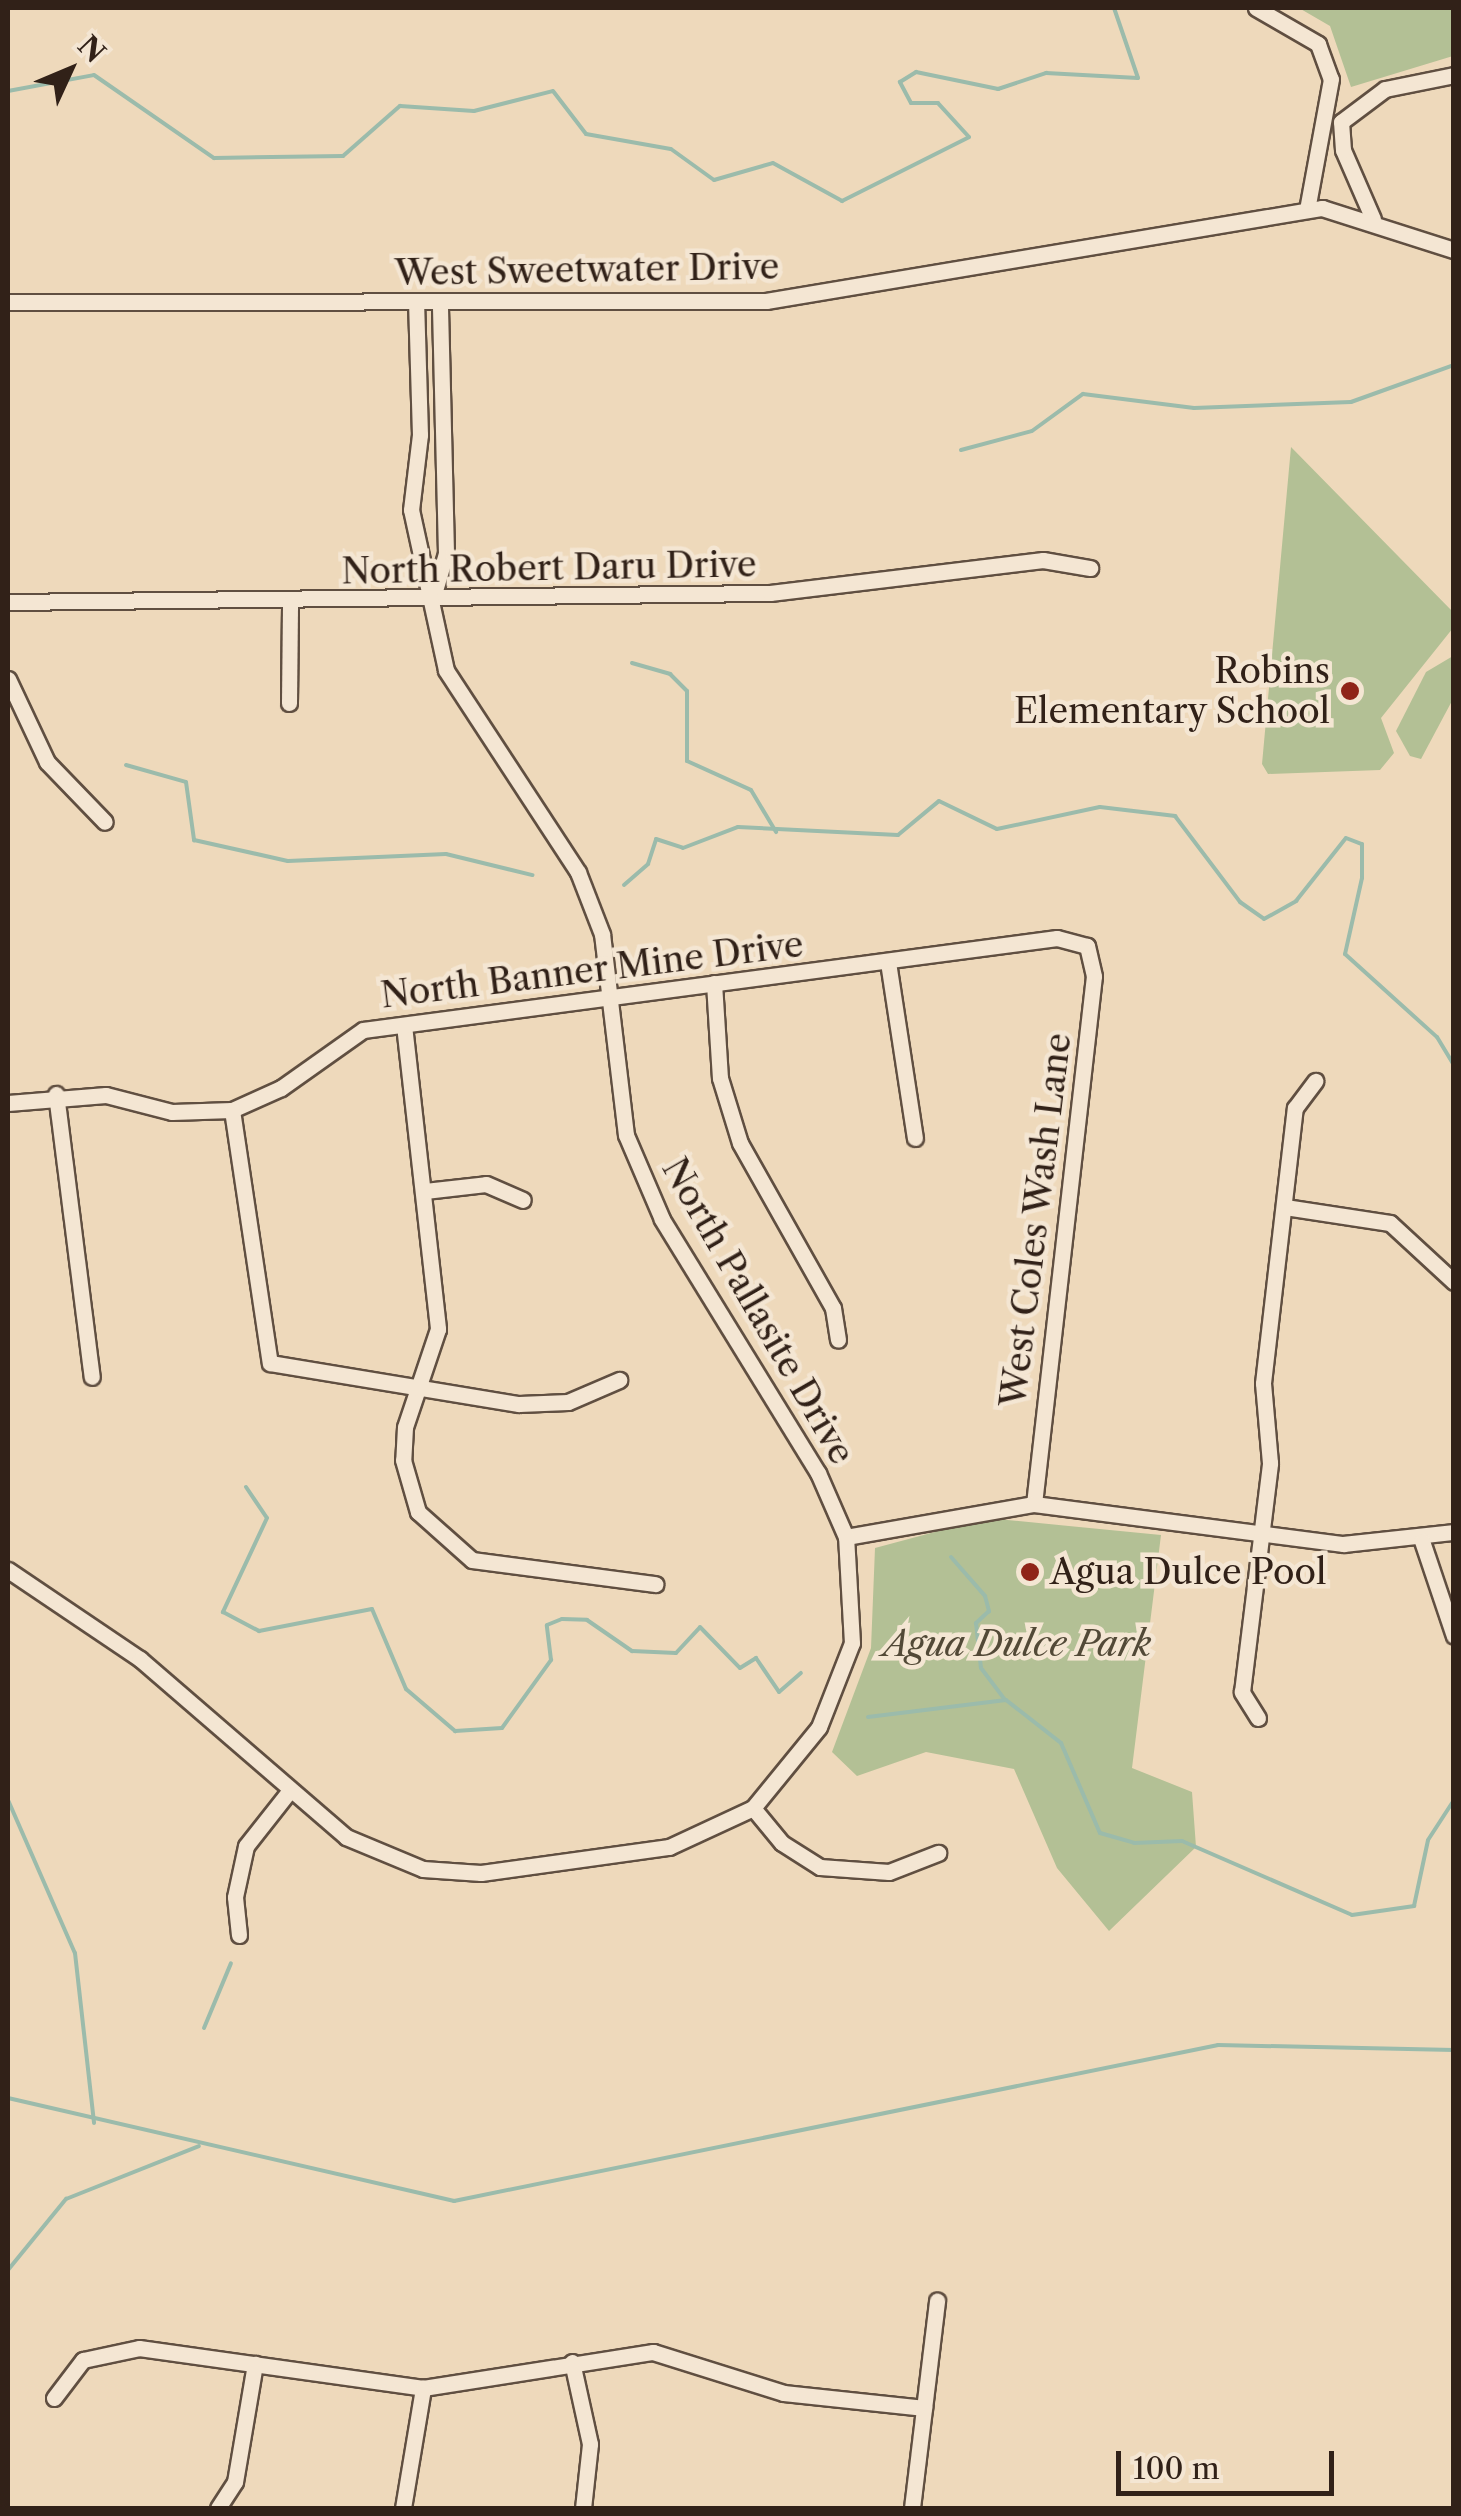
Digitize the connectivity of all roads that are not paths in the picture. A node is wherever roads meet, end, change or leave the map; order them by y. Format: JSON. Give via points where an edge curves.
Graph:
{"nodes":[{"id":1,"x":1256,"y":8,"type":"edge"},
{"id":2,"x":1454,"y":75,"type":"edge"},
{"id":3,"x":1308,"y":210,"type":"junction"},
{"id":4,"x":1373,"y":218,"type":"junction"},
{"id":5,"x":1454,"y":250,"type":"edge"},
{"id":6,"x":8,"y":302,"type":"edge"},
{"id":7,"x":416,"y":302,"type":"junction"},
{"id":8,"x":440,"y":302,"type":"junction"},
{"id":9,"x":1090,"y":568,"type":"dead end"},
{"id":10,"x":432,"y":601,"type":"junction"},
{"id":11,"x":8,"y":602,"type":"edge"},
{"id":12,"x":290,"y":604,"type":"junction"},
{"id":13,"x":8,"y":679,"type":"edge"},
{"id":14,"x":289,"y":702,"type":"dead end"},
{"id":15,"x":105,"y":822,"type":"dead end"},
{"id":16,"x":1090,"y":942,"type":"joint"},
{"id":17,"x":888,"y":962,"type":"junction"},
{"id":18,"x":714,"y":983,"type":"junction"},
{"id":19,"x":610,"y":996,"type":"junction"},
{"id":20,"x":404,"y":1025,"type":"junction"},
{"id":21,"x":1315,"y":1081,"type":"dead end"},
{"id":22,"x":56,"y":1094,"type":"junction"},
{"id":23,"x":8,"y":1103,"type":"edge"},
{"id":24,"x":232,"y":1110,"type":"junction"},
{"id":25,"x":915,"y":1138,"type":"dead end"},
{"id":26,"x":425,"y":1191,"type":"junction"},
{"id":27,"x":524,"y":1200,"type":"dead end"},
{"id":28,"x":1285,"y":1207,"type":"junction"},
{"id":29,"x":1454,"y":1282,"type":"edge"},
{"id":30,"x":838,"y":1340,"type":"dead end"},
{"id":31,"x":92,"y":1378,"type":"dead end"},
{"id":32,"x":619,"y":1380,"type":"dead end"},
{"id":33,"x":418,"y":1394,"type":"junction"},
{"id":34,"x":1034,"y":1504,"type":"junction"},
{"id":35,"x":1262,"y":1531,"type":"junction"},
{"id":36,"x":1454,"y":1532,"type":"edge"},
{"id":37,"x":846,"y":1537,"type":"junction"},
{"id":38,"x":1422,"y":1541,"type":"junction"},
{"id":39,"x":8,"y":1570,"type":"edge"},
{"id":40,"x":655,"y":1584,"type":"dead end"},
{"id":41,"x":1454,"y":1636,"type":"edge"},
{"id":42,"x":1258,"y":1718,"type":"dead end"},
{"id":43,"x":287,"y":1794,"type":"junction"},
{"id":44,"x":753,"y":1808,"type":"junction"},
{"id":45,"x":938,"y":1853,"type":"dead end"},
{"id":46,"x":239,"y":1935,"type":"dead end"},
{"id":47,"x":937,"y":2300,"type":"dead end"},
{"id":48,"x":572,"y":2362,"type":"junction"},
{"id":49,"x":255,"y":2364,"type":"junction"},
{"id":50,"x":422,"y":2388,"type":"junction"},
{"id":51,"x":54,"y":2398,"type":"dead end"},
{"id":52,"x":924,"y":2408,"type":"junction"},
{"id":53,"x":218,"y":2508,"type":"edge"},
{"id":54,"x":403,"y":2508,"type":"edge"},
{"id":55,"x":583,"y":2508,"type":"edge"},
{"id":56,"x":912,"y":2508,"type":"edge"}],
"edges":[{"from":1,"to":3,"type":"street","via":[[1318,44],[1330,78]]},
{"from":2,"to":4,"type":"street","via":[[1385,89],[1342,122],[1343,150]]},
{"from":3,"to":4,"type":"street","name":"West Sweetwater Drive"},
{"from":3,"to":8,"type":"street","name":"West Sweetwater Drive","via":[[766,302]]},
{"from":4,"to":5,"type":"street","name":"West Sweetwater Drive"},
{"from":6,"to":7,"type":"street","name":"West Sweetwater Drive"},
{"from":7,"to":8,"type":"street","name":"West Sweetwater Drive"},
{"from":7,"to":10,"type":"street","name":"North Pallasite Drive","via":[[420,436],[410,510]]},
{"from":8,"to":10,"type":"street","via":[[446,553]]},
{"from":9,"to":10,"type":"street","name":"North Robert Daru Drive","via":[[1043,560],[770,593]]},
{"from":10,"to":12,"type":"street","name":"North Robert Daru Drive"},
{"from":10,"to":19,"type":"street","name":"North Pallasite Drive","via":[[446,670],[474,724],[578,872],[602,934]]},
{"from":11,"to":12,"type":"street","name":"North Robert Daru Drive"},
{"from":12,"to":14,"type":"street"},
{"from":13,"to":15,"type":"street","via":[[46,762]]},
{"from":16,"to":17,"type":"street","name":"North Banner Mine Drive","via":[[1057,938]]},
{"from":16,"to":34,"type":"street","name":"West Coles Wash Lane","via":[[1094,976]]},
{"from":17,"to":18,"type":"street","name":"North Banner Mine Drive"},
{"from":17,"to":25,"type":"street"},
{"from":18,"to":19,"type":"street","name":"North Banner Mine Drive"},
{"from":18,"to":30,"type":"street","via":[[720,1078],[740,1143],[833,1308]]},
{"from":19,"to":20,"type":"street","name":"North Banner Mine Drive"},
{"from":19,"to":37,"type":"street","name":"North Pallasite Drive","via":[[626,1135],[662,1219],[818,1474]]},
{"from":20,"to":24,"type":"street","name":"North Banner Mine Drive","via":[[364,1030],[281,1088]]},
{"from":20,"to":26,"type":"street"},
{"from":21,"to":28,"type":"street","via":[[1295,1108]]},
{"from":22,"to":23,"type":"street","name":"North Banner Mine Drive"},
{"from":22,"to":24,"type":"street","name":"North Banner Mine Drive"},
{"from":22,"to":31,"type":"street"},
{"from":24,"to":33,"type":"street","via":[[270,1363]]},
{"from":26,"to":27,"type":"street","via":[[486,1184]]},
{"from":26,"to":33,"type":"street","via":[[438,1329]]},
{"from":28,"to":29,"type":"street","via":[[1390,1223]]},
{"from":28,"to":35,"type":"street","via":[[1263,1383],[1270,1463]]},
{"from":32,"to":33,"type":"street","via":[[568,1402]]},
{"from":33,"to":40,"type":"street","via":[[403,1460],[418,1512],[442,1540],[472,1560],[527,1574]]},
{"from":34,"to":35,"type":"street"},
{"from":34,"to":37,"type":"street"},
{"from":35,"to":38,"type":"street","via":[[1342,1544]]},
{"from":35,"to":42,"type":"street","via":[[1242,1692]]},
{"from":36,"to":38,"type":"street"},
{"from":37,"to":44,"type":"street","via":[[852,1643],[820,1727]]},
{"from":38,"to":41,"type":"street"},
{"from":39,"to":43,"type":"street","via":[[140,1658]]},
{"from":43,"to":44,"type":"street","via":[[346,1837],[392,1856],[481,1873],[669,1847]]},
{"from":43,"to":46,"type":"street","via":[[246,1846],[235,1898]]},
{"from":44,"to":45,"type":"street","via":[[782,1843],[820,1867],[889,1872]]},
{"from":47,"to":52,"type":"street"},
{"from":48,"to":50,"type":"street"},
{"from":48,"to":52,"type":"street","via":[[652,2352],[784,2393]]},
{"from":48,"to":55,"type":"street","via":[[590,2444]]},
{"from":49,"to":50,"type":"street"},
{"from":49,"to":51,"type":"street","via":[[111,2352],[83,2360]]},
{"from":49,"to":53,"type":"street","via":[[235,2482]]},
{"from":50,"to":54,"type":"street"},
{"from":52,"to":56,"type":"street"}]}
